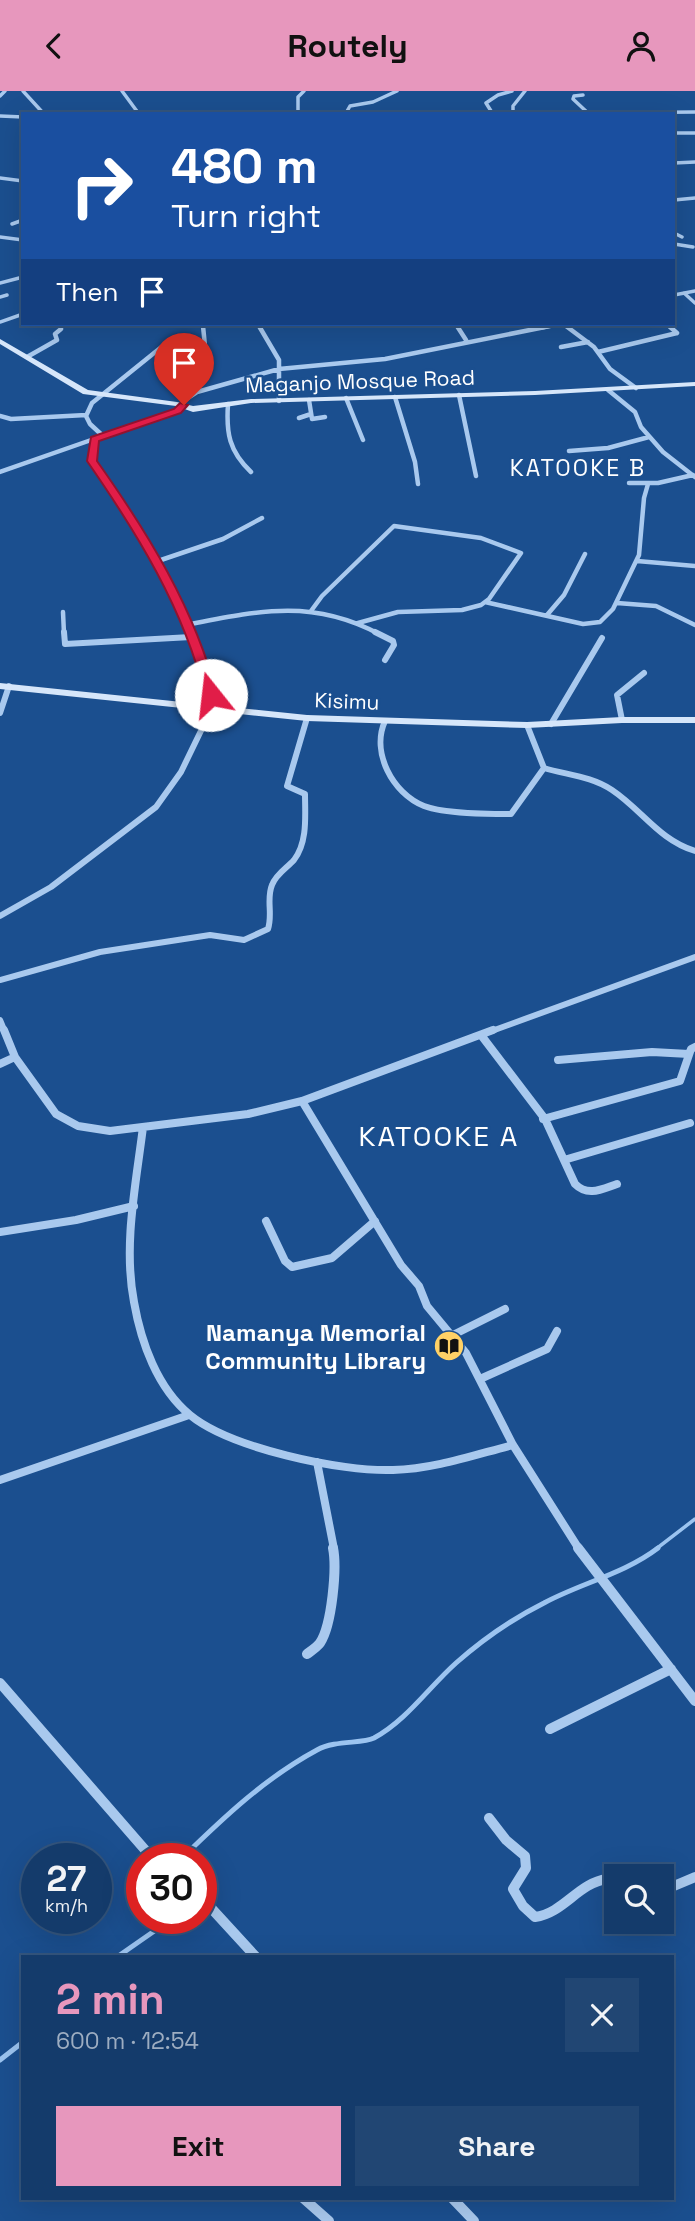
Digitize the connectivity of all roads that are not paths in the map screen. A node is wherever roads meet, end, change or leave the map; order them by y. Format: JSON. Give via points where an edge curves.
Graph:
{"nodes":[{"id":1,"x":5,"y":91,"type":"edge"},
{"id":2,"x":23,"y":91,"type":"edge"},
{"id":3,"x":122,"y":91,"type":"edge"},
{"id":4,"x":304,"y":91,"type":"edge"},
{"id":5,"x":397,"y":91,"type":"edge"},
{"id":6,"x":512,"y":91,"type":"edge"},
{"id":7,"x":523,"y":91,"type":"edge"},
{"id":8,"x":583,"y":95,"type":"dead end"},
{"id":9,"x":0,"y":96,"type":"edge"},
{"id":10,"x":491,"y":111,"type":"dead end"},
{"id":11,"x":42,"y":112,"type":"edge"},
{"id":12,"x":138,"y":112,"type":"edge"},
{"id":13,"x":298,"y":112,"type":"edge"},
{"id":14,"x":349,"y":112,"type":"edge"},
{"id":15,"x":513,"y":112,"type":"edge"},
{"id":16,"x":588,"y":112,"type":"edge"},
{"id":17,"x":675,"y":112,"type":"edge"},
{"id":18,"x":695,"y":112,"type":"edge"},
{"id":19,"x":0,"y":116,"type":"edge"},
{"id":20,"x":21,"y":117,"type":"edge"},
{"id":21,"x":675,"y":133,"type":"edge"},
{"id":22,"x":695,"y":133,"type":"edge"},
{"id":23,"x":695,"y":162,"type":"edge"},
{"id":24,"x":675,"y":163,"type":"edge"},
{"id":25,"x":0,"y":178,"type":"edge"},
{"id":26,"x":21,"y":181,"type":"edge"},
{"id":27,"x":675,"y":200,"type":"edge"},
{"id":28,"x":693,"y":200,"type":"edge"},
{"id":29,"x":21,"y":221,"type":"edge"},
{"id":30,"x":12,"y":224,"type":"dead end"},
{"id":31,"x":675,"y":234,"type":"edge"},
{"id":32,"x":0,"y":237,"type":"edge"},
{"id":33,"x":682,"y":237,"type":"dead end"},
{"id":34,"x":21,"y":240,"type":"edge"},
{"id":35,"x":675,"y":244,"type":"edge"},
{"id":36,"x":694,"y":248,"type":"edge"},
{"id":37,"x":21,"y":278,"type":"edge"},
{"id":38,"x":0,"y":283,"type":"edge"},
{"id":39,"x":695,"y":291,"type":"edge"},
{"id":40,"x":684,"y":293,"type":"junction"},
{"id":41,"x":7,"y":295,"type":"dead end"},
{"id":42,"x":675,"y":295,"type":"edge"},
{"id":43,"x":0,"y":297,"type":"edge"},
{"id":44,"x":695,"y":303,"type":"edge"},
{"id":45,"x":21,"y":315,"type":"edge"},
{"id":46,"x":0,"y":322,"type":"edge"},
{"id":47,"x":203,"y":326,"type":"edge"},
{"id":48,"x":259,"y":326,"type":"edge"},
{"id":49,"x":457,"y":326,"type":"edge"},
{"id":50,"x":541,"y":326,"type":"edge"},
{"id":51,"x":564,"y":326,"type":"edge"},
{"id":52,"x":669,"y":326,"type":"edge"},
{"id":53,"x":61,"y":329,"type":"dead end"},
{"id":54,"x":466,"y":340,"type":"junction"},
{"id":55,"x":0,"y":341,"type":"edge"},
{"id":56,"x":588,"y":342,"type":"junction"},
{"id":57,"x":561,"y":347,"type":"dead end"},
{"id":58,"x":598,"y":352,"type":"junction"},
{"id":59,"x":27,"y":357,"type":"junction"},
{"id":60,"x":279,"y":369,"type":"junction"},
{"id":61,"x":695,"y":384,"type":"edge"},
{"id":62,"x":636,"y":388,"type":"junction"},
{"id":63,"x":608,"y":390,"type":"junction"},
{"id":64,"x":102,"y":395,"type":"junction"},
{"id":65,"x":459,"y":395,"type":"junction"},
{"id":66,"x":395,"y":397,"type":"junction"},
{"id":67,"x":346,"y":398,"type":"junction"},
{"id":68,"x":309,"y":400,"type":"junction"},
{"id":69,"x":279,"y":401,"type":"junction"},
{"id":70,"x":228,"y":404,"type":"junction"},
{"id":71,"x":184,"y":405,"type":"junction"},
{"id":72,"x":311,"y":414,"type":"junction"},
{"id":73,"x":86,"y":415,"type":"junction"},
{"id":74,"x":0,"y":416,"type":"edge"},
{"id":75,"x":325,"y":417,"type":"dead end"},
{"id":76,"x":299,"y":418,"type":"dead end"},
{"id":77,"x":103,"y":436,"type":"junction"},
{"id":78,"x":649,"y":437,"type":"junction"},
{"id":79,"x":94,"y":439,"type":"junction"},
{"id":80,"x":363,"y":440,"type":"dead end"},
{"id":81,"x":569,"y":451,"type":"dead end"},
{"id":82,"x":0,"y":472,"type":"edge"},
{"id":83,"x":251,"y":472,"type":"dead end"},
{"id":84,"x":475,"y":476,"type":"dead end"},
{"id":85,"x":694,"y":476,"type":"edge"},
{"id":86,"x":629,"y":483,"type":"dead end"},
{"id":87,"x":418,"y":484,"type":"dead end"},
{"id":88,"x":648,"y":484,"type":"junction"},
{"id":89,"x":262,"y":518,"type":"dead end"},
{"id":90,"x":585,"y":554,"type":"dead end"},
{"id":91,"x":158,"y":561,"type":"junction"},
{"id":92,"x":637,"y":561,"type":"junction"},
{"id":93,"x":695,"y":566,"type":"edge"},
{"id":94,"x":485,"y":602,"type":"junction"},
{"id":95,"x":617,"y":603,"type":"junction"},
{"id":96,"x":310,"y":611,"type":"junction"},
{"id":97,"x":63,"y":612,"type":"dead end"},
{"id":98,"x":547,"y":615,"type":"junction"},
{"id":99,"x":358,"y":623,"type":"junction"},
{"id":100,"x":186,"y":625,"type":"junction"},
{"id":101,"x":695,"y":625,"type":"edge"},
{"id":102,"x":191,"y":637,"type":"junction"},
{"id":103,"x":602,"y":638,"type":"dead end"},
{"id":104,"x":385,"y":660,"type":"dead end"},
{"id":105,"x":644,"y":673,"type":"dead end"},
{"id":106,"x":5,"y":686,"type":"edge"},
{"id":107,"x":212,"y":708,"type":"junction"},
{"id":108,"x":0,"y":713,"type":"edge"},
{"id":109,"x":307,"y":718,"type":"junction"},
{"id":110,"x":622,"y":720,"type":"junction"},
{"id":111,"x":695,"y":720,"type":"edge"},
{"id":112,"x":385,"y":721,"type":"junction"},
{"id":113,"x":551,"y":724,"type":"junction"},
{"id":114,"x":527,"y":726,"type":"junction"},
{"id":115,"x":544,"y":768,"type":"junction"},
{"id":116,"x":695,"y":851,"type":"edge"},
{"id":117,"x":0,"y":916,"type":"edge"},
{"id":118,"x":695,"y":957,"type":"edge"},
{"id":119,"x":0,"y":981,"type":"edge"},
{"id":120,"x":0,"y":1020,"type":"edge"},
{"id":121,"x":481,"y":1035,"type":"junction"},
{"id":122,"x":695,"y":1047,"type":"edge"},
{"id":123,"x":689,"y":1055,"type":"junction"},
{"id":124,"x":15,"y":1057,"type":"junction"},
{"id":125,"x":558,"y":1060,"type":"dead end"},
{"id":126,"x":0,"y":1064,"type":"edge"},
{"id":127,"x":302,"y":1101,"type":"junction"},
{"id":128,"x":543,"y":1119,"type":"junction"},
{"id":129,"x":690,"y":1123,"type":"dead end"},
{"id":130,"x":143,"y":1127,"type":"junction"},
{"id":131,"x":564,"y":1160,"type":"junction"},
{"id":132,"x":617,"y":1184,"type":"dead end"},
{"id":133,"x":134,"y":1206,"type":"junction"},
{"id":134,"x":266,"y":1220,"type":"dead end"},
{"id":135,"x":375,"y":1221,"type":"junction"},
{"id":136,"x":0,"y":1232,"type":"edge"},
{"id":137,"x":505,"y":1309,"type":"dead end"},
{"id":138,"x":557,"y":1331,"type":"dead end"},
{"id":139,"x":451,"y":1336,"type":"junction"},
{"id":140,"x":480,"y":1380,"type":"junction"},
{"id":141,"x":189,"y":1415,"type":"junction"},
{"id":142,"x":513,"y":1445,"type":"junction"},
{"id":143,"x":317,"y":1462,"type":"junction"},
{"id":144,"x":0,"y":1480,"type":"edge"},
{"id":145,"x":307,"y":1654,"type":"dead end"},
{"id":146,"x":671,"y":1669,"type":"junction"},
{"id":147,"x":0,"y":1683,"type":"edge"},
{"id":148,"x":695,"y":1700,"type":"edge"},
{"id":149,"x":550,"y":1728,"type":"dead end"},
{"id":150,"x":489,"y":1818,"type":"dead end"},
{"id":151,"x":139,"y":1843,"type":"edge"},
{"id":152,"x":695,"y":1877,"type":"edge"},
{"id":153,"x":604,"y":1879,"type":"edge"},
{"id":154,"x":674,"y":1886,"type":"edge"},
{"id":155,"x":217,"y":1915,"type":"edge"},
{"id":156,"x":254,"y":1955,"type":"edge"},
{"id":157,"x":454,"y":2200,"type":"edge"},
{"id":158,"x":319,"y":2203,"type":"edge"},
{"id":159,"x":329,"y":2221,"type":"edge"},
{"id":160,"x":474,"y":2221,"type":"edge"}],
"edges":[{"from":1,"to":9,"type":"street"},
{"from":2,"to":11,"type":"street"},
{"from":3,"to":12,"type":"street"},
{"from":4,"to":13,"type":"street"},
{"from":5,"to":14,"type":"street","via":[[350,106]]},
{"from":6,"to":10,"type":"street","via":[[486,103]]},
{"from":7,"to":15,"type":"street"},
{"from":8,"to":16,"type":"street","via":[[573,99]]},
{"from":17,"to":18,"type":"street"},
{"from":19,"to":20,"type":"street"},
{"from":21,"to":22,"type":"street"},
{"from":23,"to":24,"type":"street"},
{"from":25,"to":26,"type":"street"},
{"from":27,"to":28,"type":"street"},
{"from":29,"to":30,"type":"street"},
{"from":31,"to":33,"type":"street"},
{"from":32,"to":34,"type":"street"},
{"from":35,"to":36,"type":"street"},
{"from":37,"to":38,"type":"street"},
{"from":39,"to":40,"type":"street"},
{"from":40,"to":42,"type":"street"},
{"from":40,"to":44,"type":"street"},
{"from":41,"to":43,"type":"street"},
{"from":45,"to":46,"type":"street"},
{"from":47,"to":64,"type":"street","via":[[205,346],[164,345]]},
{"from":48,"to":60,"type":"street","via":[[279,360]]},
{"from":49,"to":54,"type":"street"},
{"from":50,"to":54,"type":"street"},
{"from":51,"to":56,"type":"street"},
{"from":52,"to":58,"type":"street","via":[[677,333]]},
{"from":53,"to":59,"type":"street","via":[[54,344]]},
{"from":54,"to":60,"type":"street","via":[[375,360]]},
{"from":55,"to":59,"type":"street","name":"Maganjo Mosque Road"},
{"from":56,"to":57,"type":"street"},
{"from":56,"to":58,"type":"street"},
{"from":58,"to":62,"type":"street","via":[[605,365]]},
{"from":59,"to":64,"type":"street","name":"Maganjo Mosque Road","via":[[81,390]]},
{"from":60,"to":69,"type":"street"},
{"from":60,"to":71,"type":"street","via":[[197,392],[183,401]]},
{"from":61,"to":62,"type":"street","name":"Maganjo Mosque Road"},
{"from":62,"to":63,"type":"street","name":"Maganjo Mosque Road"},
{"from":63,"to":65,"type":"street","name":"Maganjo Mosque Road"},
{"from":63,"to":78,"type":"street","via":[[635,412]]},
{"from":64,"to":71,"type":"street","name":"Maganjo Mosque Road"},
{"from":64,"to":73,"type":"street"},
{"from":65,"to":66,"type":"street","name":"Maganjo Mosque Road"},
{"from":65,"to":84,"type":"street"},
{"from":66,"to":67,"type":"street","name":"Maganjo Mosque Road"},
{"from":66,"to":87,"type":"street","via":[[418,466]]},
{"from":67,"to":68,"type":"street","name":"Maganjo Mosque Road"},
{"from":67,"to":80,"type":"street"},
{"from":68,"to":69,"type":"street","name":"Maganjo Mosque Road"},
{"from":68,"to":72,"type":"street"},
{"from":69,"to":70,"type":"street","name":"Maganjo Mosque Road"},
{"from":70,"to":71,"type":"street","name":"Maganjo Mosque Road","via":[[197,409]]},
{"from":70,"to":83,"type":"street","via":[[227,440],[233,454]]},
{"from":71,"to":77,"type":"street"},
{"from":72,"to":75,"type":"street","via":[[312,419]]},
{"from":72,"to":76,"type":"street"},
{"from":73,"to":74,"type":"street"},
{"from":73,"to":77,"type":"street"},
{"from":77,"to":79,"type":"street"},
{"from":78,"to":81,"type":"street","via":[[608,448]]},
{"from":78,"to":85,"type":"street"},
{"from":79,"to":82,"type":"street"},
{"from":79,"to":91,"type":"street","via":[[95,469]]},
{"from":85,"to":88,"type":"street"},
{"from":86,"to":88,"type":"street"},
{"from":88,"to":92,"type":"street"},
{"from":89,"to":91,"type":"street","via":[[223,539]]},
{"from":90,"to":98,"type":"street","via":[[564,595]]},
{"from":91,"to":100,"type":"street"},
{"from":92,"to":93,"type":"street"},
{"from":92,"to":95,"type":"street"},
{"from":94,"to":96,"type":"street","via":[[518,559],[519,551],[495,541],[397,526]]},
{"from":94,"to":98,"type":"street"},
{"from":94,"to":99,"type":"street","via":[[462,610],[398,612]]},
{"from":95,"to":98,"type":"street","via":[[594,624]]},
{"from":95,"to":101,"type":"street","via":[[656,607]]},
{"from":96,"to":99,"type":"street"},
{"from":96,"to":100,"type":"street","via":[[278,608]]},
{"from":97,"to":102,"type":"street","via":[[65,644]]},
{"from":99,"to":104,"type":"street","via":[[393,641]]},
{"from":100,"to":102,"type":"street"},
{"from":102,"to":107,"type":"street","via":[[205,670]]},
{"from":103,"to":113,"type":"street"},
{"from":105,"to":110,"type":"street","via":[[617,695]]},
{"from":106,"to":107,"type":"street","name":"Kisimu"},
{"from":106,"to":108,"type":"street"},
{"from":107,"to":109,"type":"street","name":"Kisimu"},
{"from":107,"to":117,"type":"street","via":[[181,772],[156,807],[51,887]]},
{"from":109,"to":112,"type":"street","name":"Kisimu"},
{"from":109,"to":119,"type":"street","via":[[287,786],[305,794],[301,845],[270,889],[268,929],[244,940],[210,935],[100,952]]},
{"from":110,"to":111,"type":"street","name":"Kisimu"},
{"from":110,"to":113,"type":"street","name":"Kisimu"},
{"from":112,"to":114,"type":"street","name":"Kisimu"},
{"from":112,"to":115,"type":"street","via":[[380,728],[382,763],[411,798],[425,807],[511,814]]},
{"from":113,"to":114,"type":"street","name":"Kisimu"},
{"from":114,"to":115,"type":"street"},
{"from":115,"to":116,"type":"street","via":[[604,785],[675,845]]},
{"from":118,"to":121,"type":"street"},
{"from":120,"to":124,"type":"street"},
{"from":121,"to":127,"type":"street"},
{"from":121,"to":128,"type":"street"},
{"from":122,"to":123,"type":"street"},
{"from":123,"to":125,"type":"street","via":[[652,1052]]},
{"from":123,"to":128,"type":"street","via":[[680,1081]]},
{"from":124,"to":126,"type":"street"},
{"from":124,"to":130,"type":"street","via":[[57,1114],[67,1120],[110,1131]]},
{"from":127,"to":130,"type":"street","via":[[248,1114]]},
{"from":127,"to":135,"type":"street"},
{"from":128,"to":131,"type":"street"},
{"from":129,"to":131,"type":"street"},
{"from":130,"to":133,"type":"street"},
{"from":131,"to":132,"type":"street","via":[[584,1192]]},
{"from":133,"to":136,"type":"street"},
{"from":133,"to":141,"type":"street","via":[[130,1235],[138,1322],[163,1381]]},
{"from":134,"to":135,"type":"street","via":[[292,1267],[332,1258]]},
{"from":135,"to":139,"type":"street"},
{"from":137,"to":139,"type":"street"},
{"from":138,"to":140,"type":"street","via":[[547,1349]]},
{"from":139,"to":140,"type":"street"},
{"from":140,"to":142,"type":"street"},
{"from":141,"to":143,"type":"street","via":[[230,1437]]},
{"from":141,"to":144,"type":"street"},
{"from":142,"to":143,"type":"street","via":[[391,1470]]},
{"from":142,"to":146,"type":"street","via":[[603,1584]]},
{"from":143,"to":145,"type":"street","via":[[336,1562],[327,1624],[320,1643]]},
{"from":146,"to":148,"type":"street"},
{"from":146,"to":149,"type":"street"},
{"from":147,"to":151,"type":"street"},
{"from":150,"to":153,"type":"street","via":[[525,1856],[526,1868],[513,1889],[536,1917],[545,1916],[592,1881]]},
{"from":152,"to":154,"type":"street"},
{"from":155,"to":156,"type":"street"},
{"from":157,"to":160,"type":"street"},
{"from":158,"to":159,"type":"street"}]}
